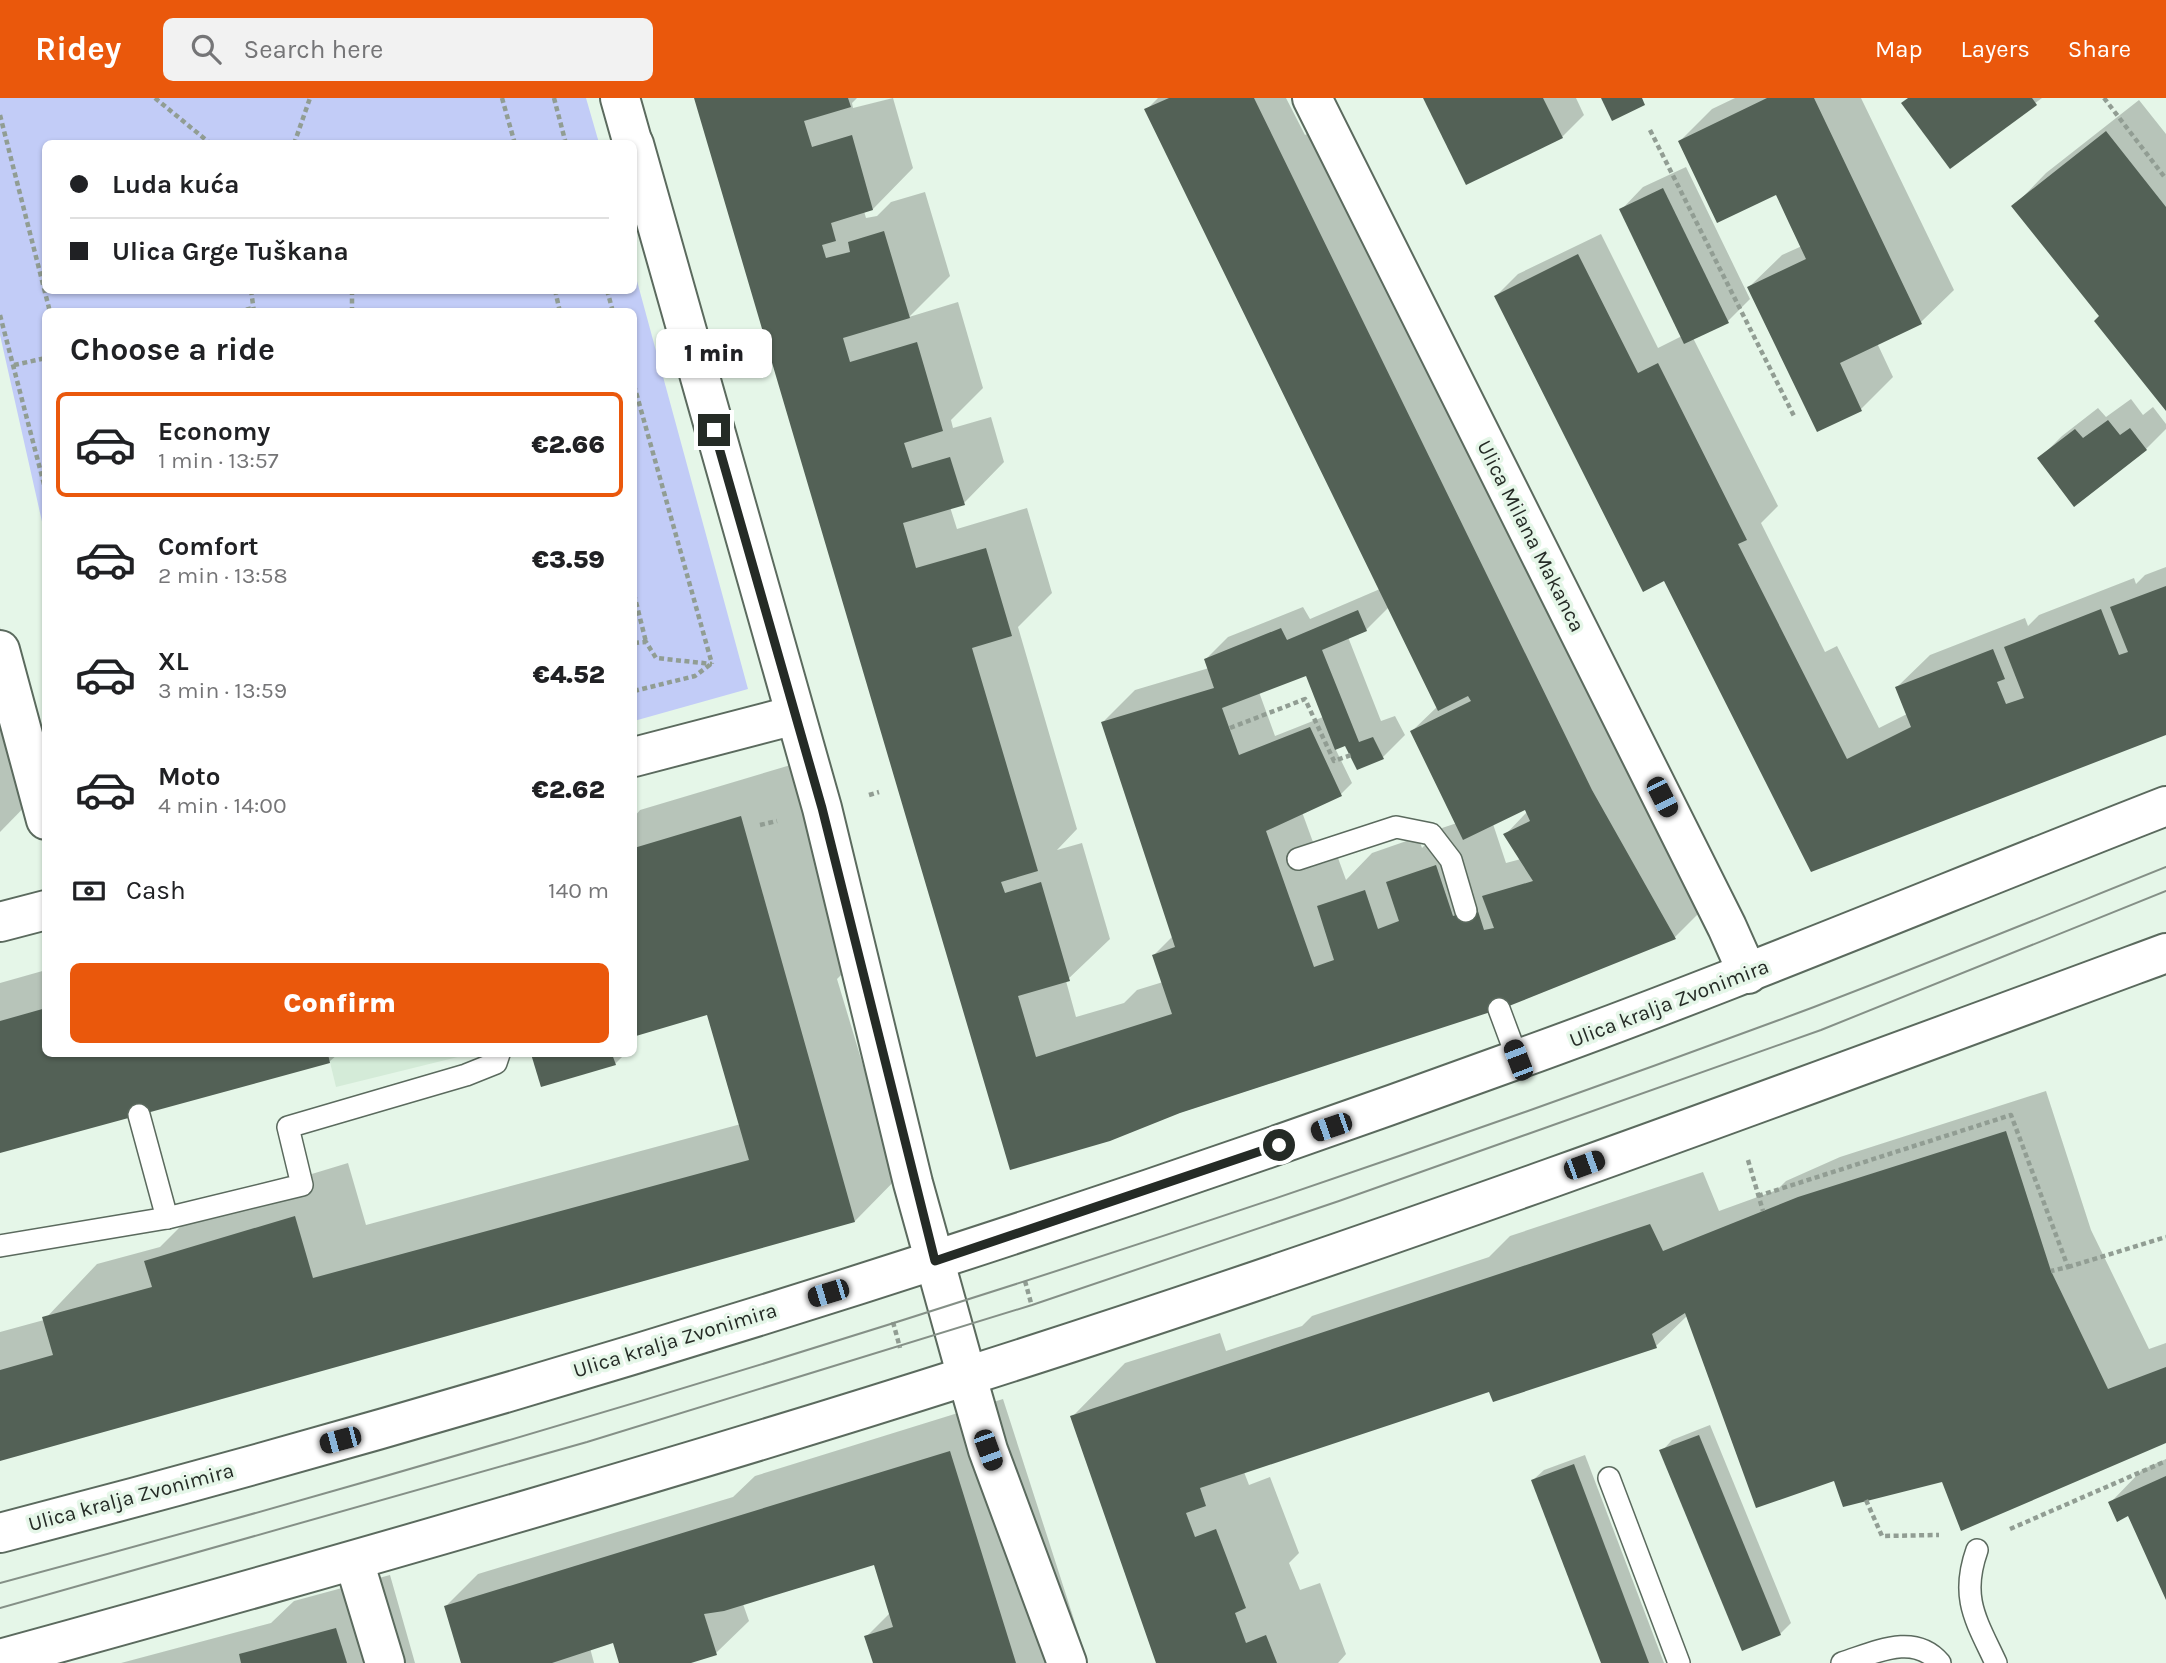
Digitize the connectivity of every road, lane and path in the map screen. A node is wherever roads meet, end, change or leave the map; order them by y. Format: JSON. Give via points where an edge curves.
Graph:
{"nodes":[{"id":1,"x":155,"y":98,"type":"edge"},
{"id":2,"x":310,"y":98,"type":"edge"},
{"id":3,"x":502,"y":98,"type":"edge"},
{"id":4,"x":554,"y":98,"type":"edge"},
{"id":5,"x":620,"y":98,"type":"edge"},
{"id":6,"x":1312,"y":98,"type":"edge"},
{"id":7,"x":2104,"y":98,"type":"edge"},
{"id":8,"x":0,"y":115,"type":"edge"},
{"id":9,"x":1650,"y":130,"type":"dead end"},
{"id":10,"x":206,"y":140,"type":"edge"},
{"id":11,"x":295,"y":140,"type":"edge"},
{"id":12,"x":514,"y":140,"type":"edge"},
{"id":13,"x":565,"y":140,"type":"edge"},
{"id":14,"x":632,"y":140,"type":"edge"},
{"id":15,"x":637,"y":158,"type":"edge"},
{"id":16,"x":2166,"y":180,"type":"edge"},
{"id":17,"x":42,"y":280,"type":"edge"},
{"id":18,"x":0,"y":315,"type":"edge"},
{"id":19,"x":42,"y":359,"type":"edge"},
{"id":20,"x":14,"y":365,"type":"junction"},
{"id":21,"x":637,"y":395,"type":"edge"},
{"id":22,"x":1794,"y":416,"type":"dead end"},
{"id":23,"x":42,"y":476,"type":"edge"},
{"id":24,"x":637,"y":606,"type":"edge"},
{"id":25,"x":646,"y":642,"type":"junction"},
{"id":26,"x":637,"y":643,"type":"edge"},
{"id":27,"x":0,"y":650,"type":"edge"},
{"id":28,"x":712,"y":664,"type":"junction"},
{"id":29,"x":637,"y":690,"type":"edge"},
{"id":30,"x":795,"y":715,"type":"junction"},
{"id":31,"x":1230,"y":728,"type":"dead end"},
{"id":32,"x":1351,"y":755,"type":"dead end"},
{"id":33,"x":637,"y":757,"type":"edge"},
{"id":34,"x":42,"y":805,"type":"edge"},
{"id":35,"x":2166,"y":806,"type":"edge"},
{"id":36,"x":1298,"y":859,"type":"dead end"},
{"id":37,"x":42,"y":911,"type":"edge"},
{"id":38,"x":1466,"y":911,"type":"dead end"},
{"id":39,"x":0,"y":922,"type":"edge"},
{"id":40,"x":2166,"y":953,"type":"edge"},
{"id":41,"x":1748,"y":974,"type":"junction"},
{"id":42,"x":1499,"y":1009,"type":"dead end"},
{"id":43,"x":498,"y":1057,"type":"edge"},
{"id":44,"x":1518,"y":1060,"type":"junction"},
{"id":45,"x":139,"y":1115,"type":"dead end"},
{"id":46,"x":1748,"y":1160,"type":"dead end"},
{"id":47,"x":1758,"y":1196,"type":"junction"},
{"id":48,"x":1763,"y":1211,"type":"dead end"},
{"id":49,"x":167,"y":1218,"type":"junction"},
{"id":50,"x":2166,"y":1237,"type":"edge"},
{"id":51,"x":0,"y":1246,"type":"edge"},
{"id":52,"x":935,"y":1261,"type":"junction"},
{"id":53,"x":2068,"y":1267,"type":"junction"},
{"id":54,"x":2051,"y":1271,"type":"dead end"},
{"id":55,"x":1022,"y":1273,"type":"dead end"},
{"id":56,"x":1032,"y":1304,"type":"dead end"},
{"id":57,"x":890,"y":1312,"type":"dead end"},
{"id":58,"x":902,"y":1354,"type":"dead end"},
{"id":59,"x":967,"y":1377,"type":"junction"},
{"id":60,"x":2166,"y":1461,"type":"edge"},
{"id":61,"x":1609,"y":1478,"type":"dead end"},
{"id":62,"x":1866,"y":1500,"type":"dead end"},
{"id":63,"x":0,"y":1533,"type":"edge"},
{"id":64,"x":1947,"y":1535,"type":"dead end"},
{"id":65,"x":1977,"y":1550,"type":"joint"},
{"id":66,"x":354,"y":1561,"type":"junction"},
{"id":67,"x":0,"y":1659,"type":"edge"},
{"id":68,"x":385,"y":1663,"type":"edge"},
{"id":69,"x":1067,"y":1663,"type":"edge"},
{"id":70,"x":1679,"y":1663,"type":"edge"},
{"id":71,"x":1842,"y":1663,"type":"edge"},
{"id":72,"x":1940,"y":1663,"type":"edge"},
{"id":73,"x":1996,"y":1663,"type":"edge"}],
"edges":[{"from":1,"to":10,"type":"path"},
{"from":2,"to":11,"type":"path"},
{"from":3,"to":12,"type":"path"},
{"from":4,"to":13,"type":"path"},
{"from":5,"to":14,"type":"main road"},
{"from":6,"to":41,"type":"main road","name":"Ulica Milana Makanca"},
{"from":7,"to":16,"type":"path"},
{"from":8,"to":17,"type":"path"},
{"from":9,"to":22,"type":"path"},
{"from":15,"to":30,"type":"main road"},
{"from":18,"to":20,"type":"path"},
{"from":19,"to":20,"type":"path"},
{"from":20,"to":23,"type":"path"},
{"from":21,"to":28,"type":"path"},
{"from":24,"to":25,"type":"path"},
{"from":25,"to":26,"type":"path"},
{"from":25,"to":28,"type":"path","via":[[656,658]]},
{"from":27,"to":34,"type":"main road"},
{"from":28,"to":29,"type":"path","via":[[695,676]]},
{"from":30,"to":33,"type":"main road"},
{"from":30,"to":52,"type":"main road"},
{"from":31,"to":32,"type":"path","via":[[1305,699],[1334,761]]},
{"from":35,"to":41,"type":"main road","name":"Ulica kralja Zvonimira"},
{"from":36,"to":38,"type":"lane","via":[[1396,827],[1431,834],[1451,860]]},
{"from":37,"to":39,"type":"main road"},
{"from":40,"to":59,"type":"main road","via":[[1374,1241]]},
{"from":41,"to":44,"type":"main road","name":"Ulica kralja Zvonimira"},
{"from":42,"to":44,"type":"lane"},
{"from":43,"to":49,"type":"lane","via":[[496,1063],[466,1076],[288,1127],[302,1185]]},
{"from":44,"to":52,"type":"main road","name":"Ulica kralja Zvonimira"},
{"from":45,"to":49,"type":"lane"},
{"from":46,"to":47,"type":"path"},
{"from":47,"to":48,"type":"path"},
{"from":47,"to":53,"type":"path","via":[[2011,1115]]},
{"from":49,"to":51,"type":"lane"},
{"from":50,"to":53,"type":"path"},
{"from":52,"to":59,"type":"main road"},
{"from":52,"to":63,"type":"main road","name":"Ulica kralja Zvonimira","via":[[473,1402]]},
{"from":53,"to":54,"type":"path"},
{"from":55,"to":56,"type":"path"},
{"from":57,"to":58,"type":"path"},
{"from":59,"to":66,"type":"main road"},
{"from":59,"to":69,"type":"main road","via":[[988,1450]]},
{"from":60,"to":65,"type":"path","via":[[2000,1534]]},
{"from":61,"to":70,"type":"lane"},
{"from":62,"to":64,"type":"path","via":[[1882,1536]]},
{"from":65,"to":73,"type":"lane","via":[[1968,1575],[1969,1603]]},
{"from":66,"to":67,"type":"main road"},
{"from":66,"to":68,"type":"main road"},
{"from":71,"to":72,"type":"lane","via":[[1912,1645]]}]}
